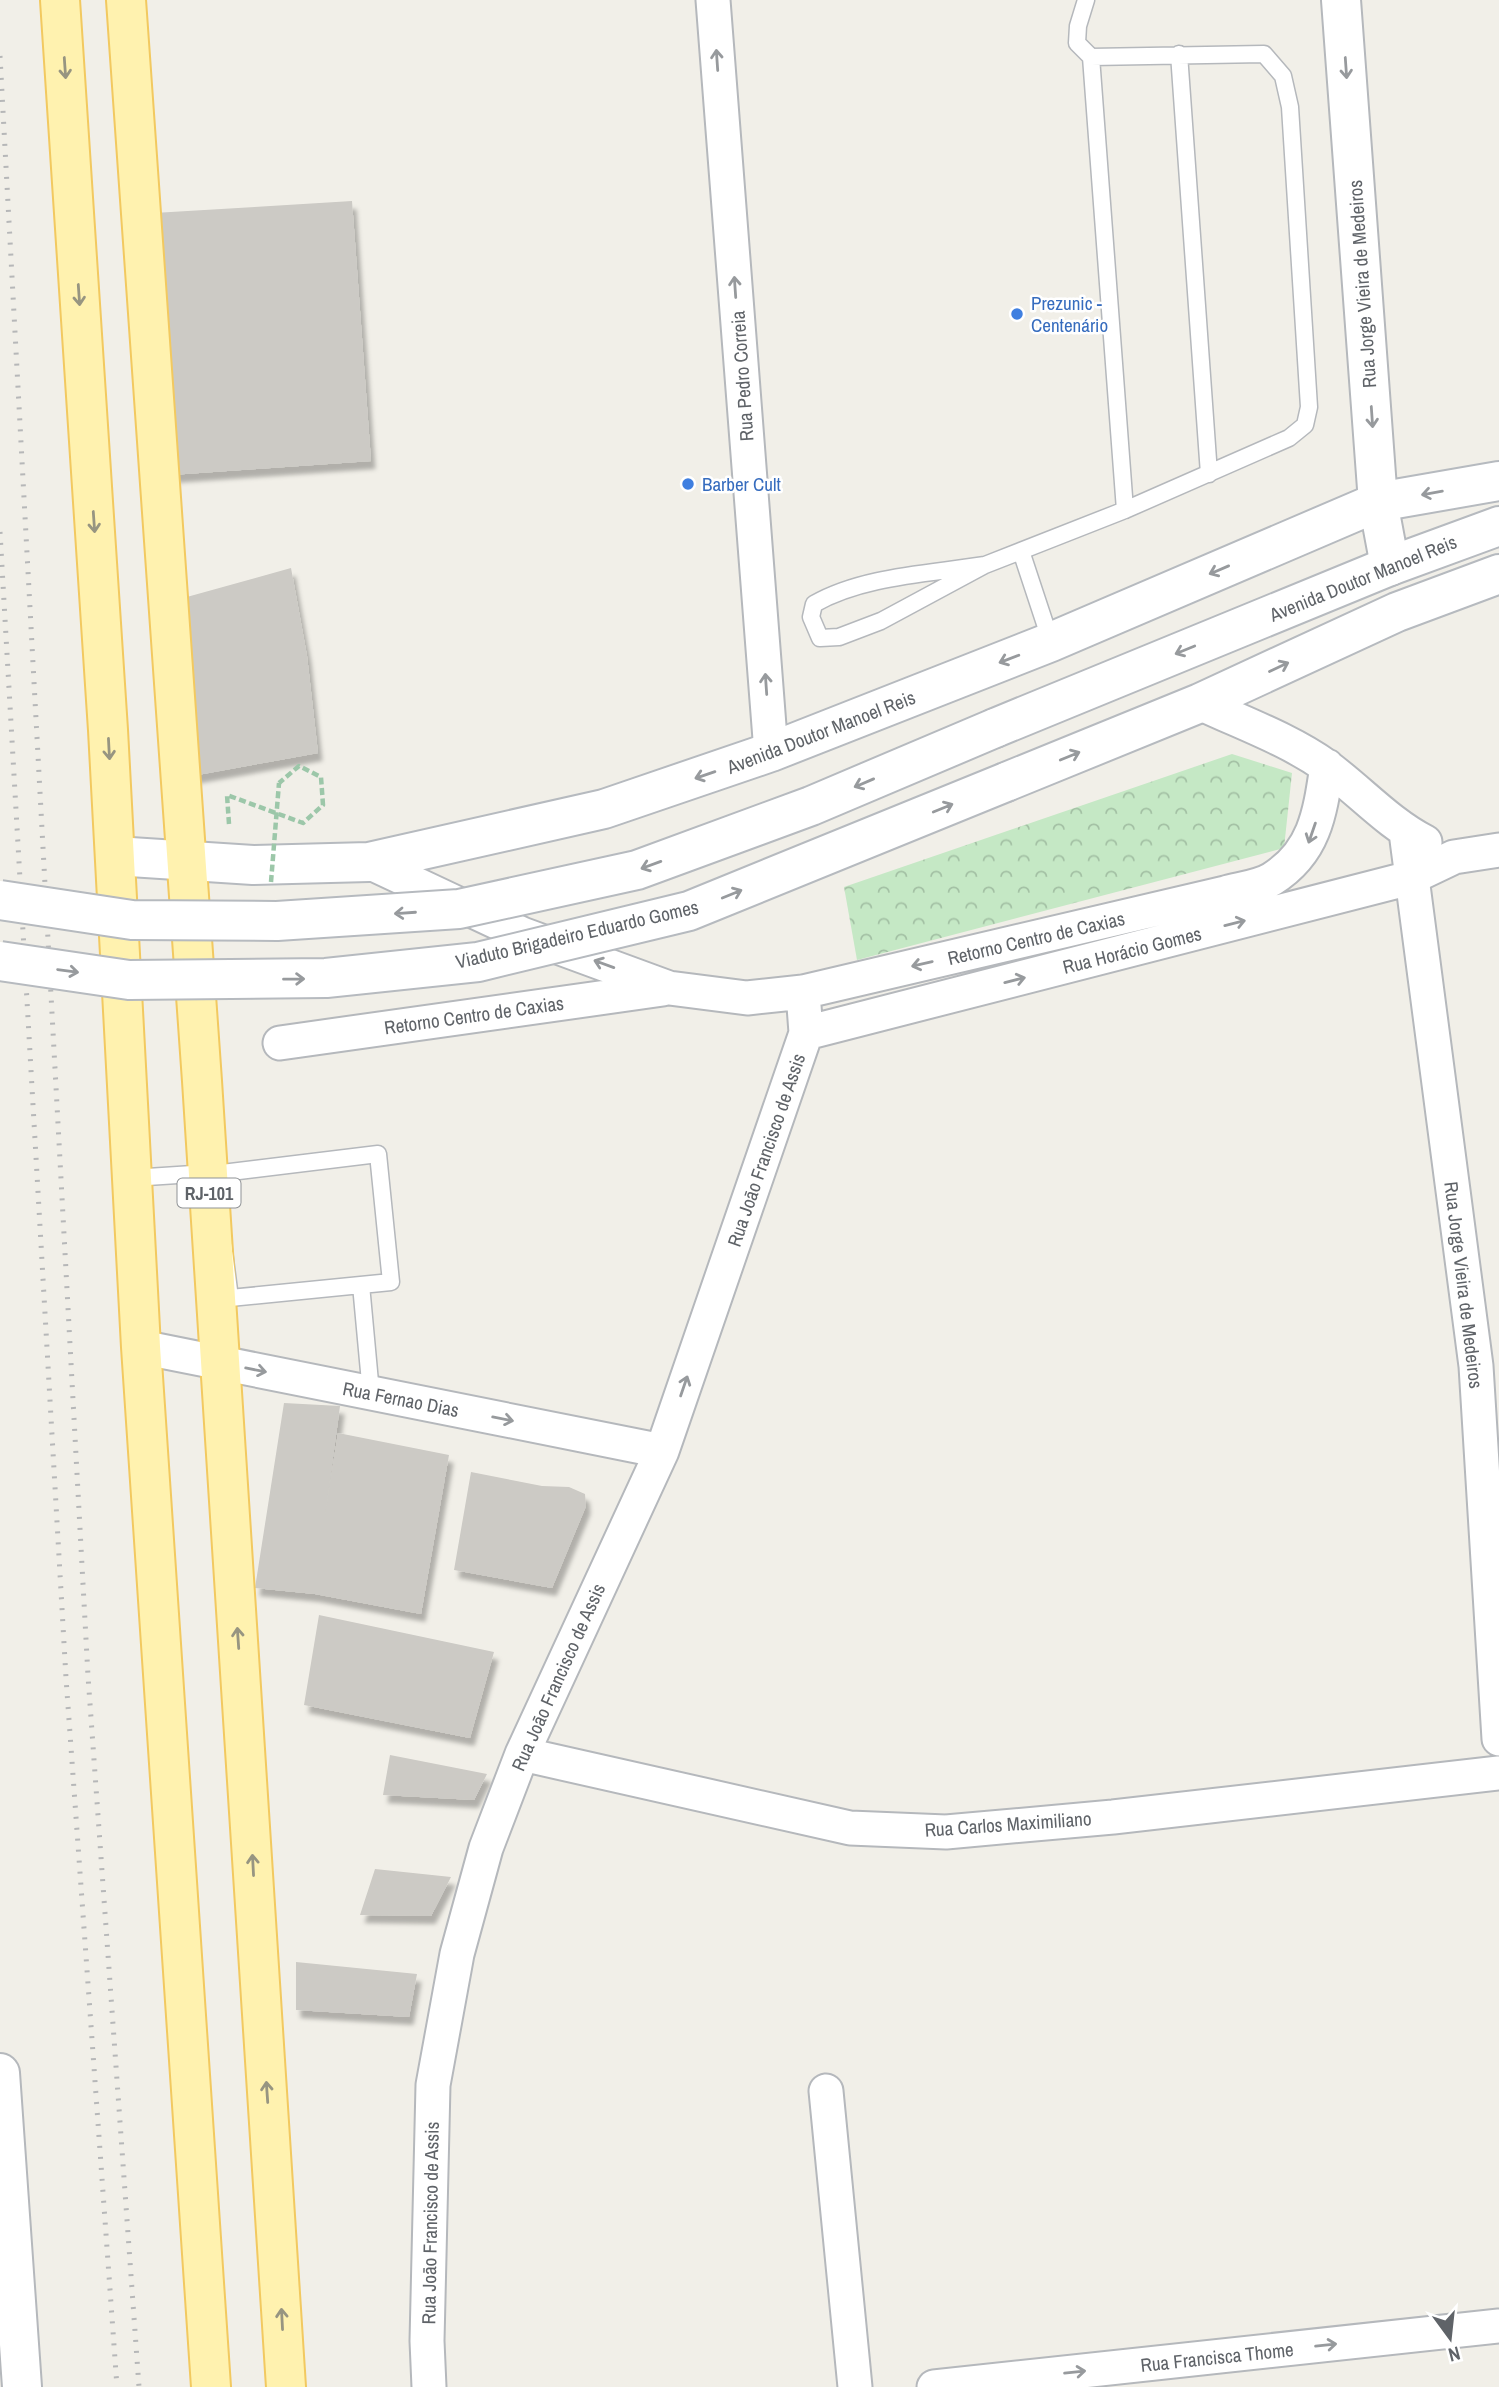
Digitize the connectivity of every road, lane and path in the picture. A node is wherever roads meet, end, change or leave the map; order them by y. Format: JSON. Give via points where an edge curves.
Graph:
{"nodes":[{"id":1,"x":60,"y":0,"type":"edge"},
{"id":2,"x":125,"y":0,"type":"edge"},
{"id":3,"x":713,"y":0,"type":"edge"},
{"id":4,"x":1086,"y":0,"type":"edge"},
{"id":5,"x":1341,"y":0,"type":"edge"},
{"id":6,"x":1180,"y":54,"type":"junction"},
{"id":7,"x":1091,"y":57,"type":"junction"},
{"id":8,"x":1209,"y":474,"type":"junction"},
{"id":9,"x":1499,"y":481,"type":"edge"},
{"id":10,"x":1378,"y":502,"type":"junction"},
{"id":11,"x":1125,"y":510,"type":"junction"},
{"id":12,"x":1499,"y":526,"type":"edge"},
{"id":13,"x":1021,"y":551,"type":"junction"},
{"id":14,"x":985,"y":565,"type":"junction"},
{"id":15,"x":1390,"y":566,"type":"junction"},
{"id":16,"x":1499,"y":574,"type":"edge"},
{"id":17,"x":1051,"y":642,"type":"junction"},
{"id":18,"x":1200,"y":703,"type":"junction"},
{"id":19,"x":771,"y":752,"type":"junction"},
{"id":20,"x":1327,"y":766,"type":"junction"},
{"id":21,"x":1406,"y":832,"type":"junction"},
{"id":22,"x":1499,"y":850,"type":"edge"},
{"id":23,"x":115,"y":856,"type":"junction"},
{"id":24,"x":1454,"y":857,"type":"junction"},
{"id":25,"x":185,"y":861,"type":"junction"},
{"id":26,"x":369,"y":862,"type":"junction"},
{"id":27,"x":230,"y":863,"type":"junction"},
{"id":28,"x":1410,"y":878,"type":"junction"},
{"id":29,"x":271,"y":887,"type":"dead end"},
{"id":30,"x":0,"y":900,"type":"edge"},
{"id":31,"x":0,"y":961,"type":"edge"},
{"id":32,"x":668,"y":988,"type":"junction"},
{"id":33,"x":803,"y":992,"type":"junction"},
{"id":34,"x":806,"y":1033,"type":"junction"},
{"id":35,"x":280,"y":1043,"type":"dead end"},
{"id":36,"x":211,"y":1173,"type":"junction"},
{"id":37,"x":132,"y":1178,"type":"junction"},
{"id":38,"x":361,"y":1285,"type":"junction"},
{"id":39,"x":141,"y":1347,"type":"junction"},
{"id":40,"x":218,"y":1362,"type":"junction"},
{"id":41,"x":371,"y":1393,"type":"junction"},
{"id":42,"x":662,"y":1451,"type":"junction"},
{"id":43,"x":1499,"y":1740,"type":"edge"},
{"id":44,"x":522,"y":1754,"type":"junction"},
{"id":45,"x":1499,"y":1773,"type":"edge"},
{"id":46,"x":0,"y":2073,"type":"edge"},
{"id":47,"x":826,"y":2091,"type":"dead end"},
{"id":48,"x":4,"y":2213,"type":"edge"},
{"id":49,"x":1499,"y":2326,"type":"edge"},
{"id":50,"x":22,"y":2387,"type":"edge"},
{"id":51,"x":211,"y":2387,"type":"edge"},
{"id":52,"x":286,"y":2387,"type":"edge"},
{"id":53,"x":429,"y":2387,"type":"edge"},
{"id":54,"x":855,"y":2387,"type":"edge"},
{"id":55,"x":934,"y":2387,"type":"edge"}],
"edges":[{"from":1,"to":23,"type":"main road","one_way":true},
{"from":2,"to":25,"type":"main road","number":"RJ-101"},
{"from":19,"to":3,"type":"street","name":"Rua Pedro Correia","one_way":true},
{"from":4,"to":7,"type":"lane","via":[[1077,43]]},
{"from":5,"to":10,"type":"main road","name":"Rua Jorge Vieira de Medeiros","one_way":true},
{"from":6,"to":7,"type":"lane"},
{"from":6,"to":8,"type":"lane"},
{"from":6,"to":8,"type":"lane","via":[[1264,54],[1283,76],[1290,107],[1309,407],[1305,425],[1289,438]]},
{"from":7,"to":11,"type":"lane"},
{"from":8,"to":11,"type":"lane"},
{"from":9,"to":10,"type":"main road","name":"Avenida Doutor Manoel Reis","one_way":true},
{"from":10,"to":15,"type":"main road","name":"Rua Jorge Vieira de Medeiros"},
{"from":10,"to":17,"type":"main road","name":"Avenida Doutor Manoel Reis","one_way":true},
{"from":11,"to":13,"type":"lane"},
{"from":12,"to":15,"type":"main road","name":"Avenida Doutor Manoel Reis"},
{"from":13,"to":14,"type":"lane"},
{"from":13,"to":17,"type":"lane"},
{"from":14,"to":14,"type":"lane","via":[[881,621],[839,637],[820,638],[811,617],[814,604],[830,595]]},
{"from":15,"to":30,"type":"main road","name":"Avenida Doutor Manoel Reis","one_way":true,"bridge":true,"via":[[811,806],[637,870],[459,909],[277,921],[132,920]]},
{"from":18,"to":16,"type":"main road","one_way":true,"via":[[1397,612]]},
{"from":17,"to":19,"type":"main road","name":"Avenida Doutor Manoel Reis","one_way":true},
{"from":18,"to":20,"type":"street","via":[[1295,746]]},
{"from":31,"to":18,"type":"main road","name":"Viaduto Brigadeiro Eduardo Gomes","one_way":true,"bridge":true,"via":[[129,981],[326,978],[478,962],[689,911]]},
{"from":19,"to":26,"type":"main road","name":"Avenida Doutor Manoel Reis","one_way":true,"via":[[604,809]]},
{"from":20,"to":21,"type":"street"},
{"from":20,"to":33,"type":"street","name":"Retorno Centro de Caxias","one_way":true,"via":[[1320,808],[1306,849],[1270,880]]},
{"from":21,"to":24,"type":"street"},
{"from":21,"to":28,"type":"street","name":"Rua Jorge Vieira de Medeiros"},
{"from":22,"to":24,"type":"street","name":"Rua Horácio Gomes"},
{"from":23,"to":25,"type":"main road","name":"Avenida Doutor Manoel Reis"},
{"from":23,"to":37,"type":"main road"},
{"from":24,"to":28,"type":"street","name":"Rua Horácio Gomes"},
{"from":25,"to":27,"type":"main road","name":"Avenida Doutor Manoel Reis"},
{"from":25,"to":36,"type":"main road","number":"RJ-101"},
{"from":26,"to":27,"type":"main road","name":"Avenida Doutor Manoel Reis"},
{"from":32,"to":26,"type":"street","name":"Retorno Centro de Caxias","one_way":true,"via":[[522,934]]},
{"from":27,"to":29,"type":"path","bridge":true,"via":[[227,794],[303,823],[323,805],[321,777],[299,766],[279,783]]},
{"from":34,"to":28,"type":"street","name":"Rua Horácio Gomes","one_way":true},
{"from":28,"to":43,"type":"street","name":"Rua Jorge Vieira de Medeiros","via":[[1476,1366]]},
{"from":32,"to":33,"type":"street","name":"Retorno Centro de Caxias","via":[[747,998]]},
{"from":32,"to":35,"type":"street","name":"Retorno Centro de Caxias"},
{"from":33,"to":34,"type":"street","name":"Rua Joāo Francisco de Assis"},
{"from":42,"to":34,"type":"street","name":"Rua Joāo Francisco de Assis","one_way":true},
{"from":36,"to":37,"type":"lane"},
{"from":36,"to":38,"type":"lane","via":[[230,1298]]},
{"from":36,"to":38,"type":"lane","via":[[378,1154],[391,1282]]},
{"from":36,"to":40,"type":"main road","number":"RJ-101"},
{"from":37,"to":39,"type":"main road"},
{"from":38,"to":41,"type":"lane"},
{"from":39,"to":40,"type":"street","name":"Rua Fernao Dias"},
{"from":39,"to":51,"type":"main road"},
{"from":40,"to":41,"type":"street","name":"Rua Fernao Dias","one_way":true},
{"from":52,"to":40,"type":"main road","number":"RJ-101","one_way":true},
{"from":41,"to":42,"type":"street","name":"Rua Fernao Dias","one_way":true},
{"from":42,"to":44,"type":"street","name":"Rua Joāo Francisco de Assis"},
{"from":44,"to":45,"type":"street","name":"Rua Carlos Maximiliano","via":[[850,1828],[946,1832]]},
{"from":44,"to":53,"type":"street","name":"Rua Joāo Francisco de Assis","via":[[486,1848],[457,1954],[433,2085]]},
{"from":46,"to":48,"type":"main road"},
{"from":47,"to":54,"type":"street"},
{"from":48,"to":50,"type":"main road"},
{"from":55,"to":49,"type":"street","name":"Rua Francisca Thome","one_way":true}]}
